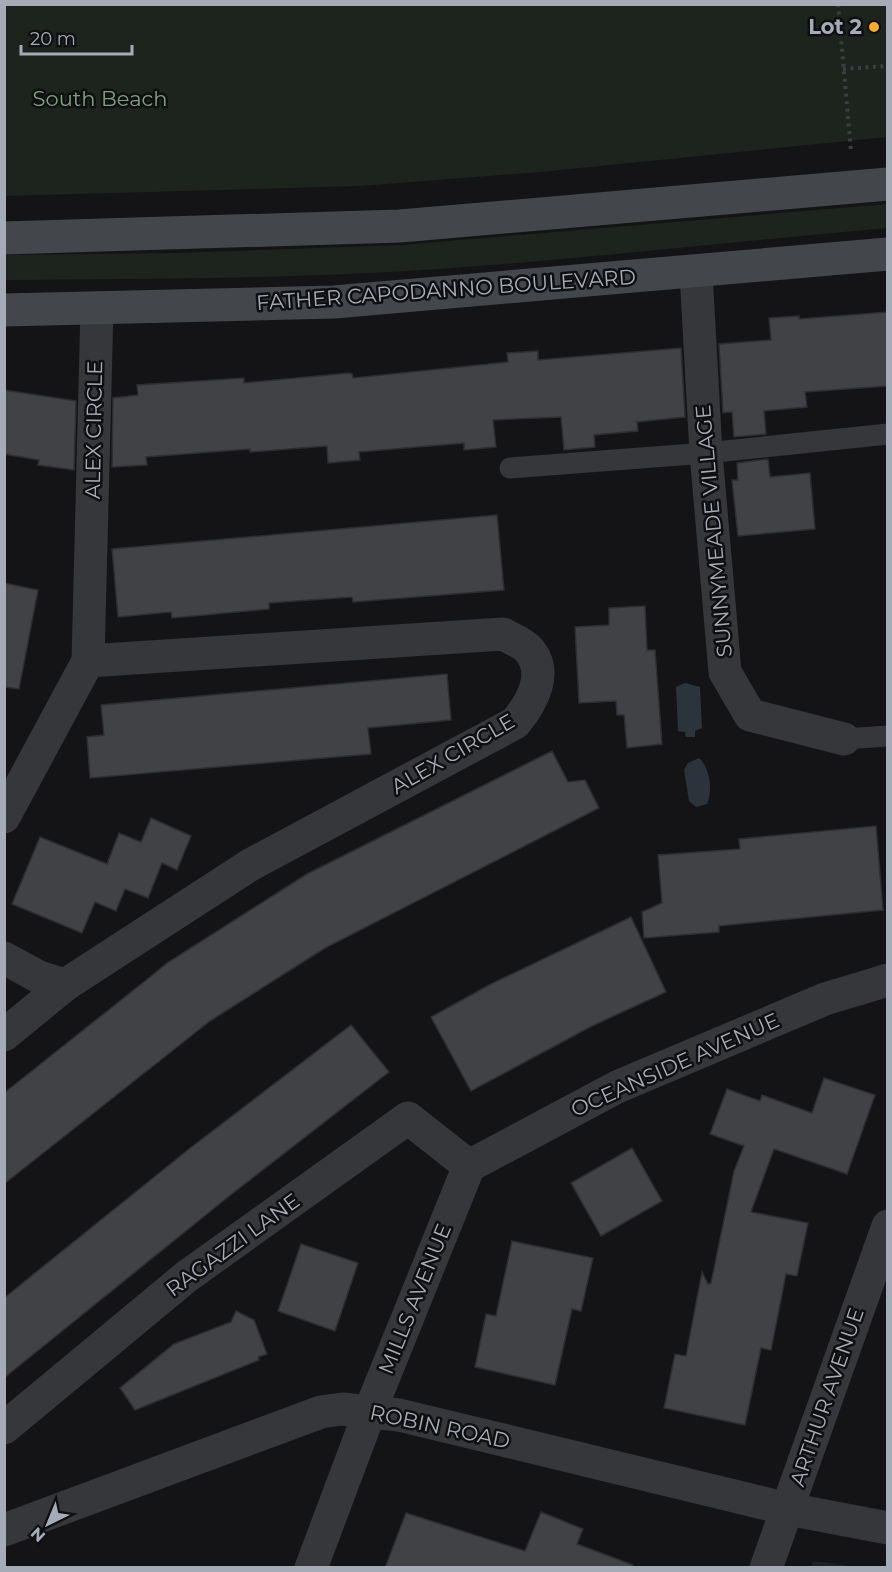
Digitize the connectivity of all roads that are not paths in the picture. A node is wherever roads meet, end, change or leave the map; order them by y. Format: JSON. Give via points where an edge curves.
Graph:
{"nodes":[{"id":1,"x":888,"y":184,"type":"edge"},
{"id":2,"x":4,"y":238,"type":"edge"},
{"id":3,"x":888,"y":254,"type":"edge"},
{"id":4,"x":696,"y":272,"type":"junction"},
{"id":5,"x":97,"y":308,"type":"junction"},
{"id":6,"x":4,"y":310,"type":"edge"},
{"id":7,"x":888,"y":434,"type":"edge"},
{"id":8,"x":706,"y":453,"type":"junction"},
{"id":9,"x":510,"y":468,"type":"dead end"},
{"id":10,"x":88,"y":661,"type":"junction"},
{"id":11,"x":888,"y":736,"type":"edge"},
{"id":12,"x":844,"y":739,"type":"joint"},
{"id":13,"x":4,"y":817,"type":"edge"},
{"id":14,"x":4,"y":957,"type":"edge"},
{"id":15,"x":888,"y":980,"type":"edge"},
{"id":16,"x":64,"y":985,"type":"junction"},
{"id":17,"x":4,"y":1035,"type":"edge"},
{"id":18,"x":469,"y":1166,"type":"junction"},
{"id":19,"x":888,"y":1226,"type":"edge"},
{"id":20,"x":370,"y":1411,"type":"junction"},
{"id":21,"x":4,"y":1428,"type":"edge"},
{"id":22,"x":788,"y":1509,"type":"junction"},
{"id":23,"x":888,"y":1528,"type":"edge"},
{"id":24,"x":4,"y":1530,"type":"edge"},
{"id":25,"x":311,"y":1568,"type":"edge"},
{"id":26,"x":766,"y":1568,"type":"edge"}],
"edges":[{"from":1,"to":2,"type":"main road","via":[[400,226]]},
{"from":3,"to":4,"type":"main road","name":"FATHER CAPODANNO BOULEVARD"},
{"from":4,"to":5,"type":"main road","name":"FATHER CAPODANNO BOULEVARD","via":[[334,302]]},
{"from":4,"to":8,"type":"street","name":"SUNNYMEADE VILLAGE"},
{"from":5,"to":6,"type":"main road","name":"FATHER CAPODANNO BOULEVARD"},
{"from":5,"to":10,"type":"street","name":"ALEX CIRCLE"},
{"from":7,"to":8,"type":"lane"},
{"from":8,"to":9,"type":"lane"},
{"from":8,"to":12,"type":"street","name":"SUNNYMEADE VILLAGE","via":[[725,672],[750,716]]},
{"from":10,"to":13,"type":"street","name":"ALEX CIRCLE"},
{"from":10,"to":16,"type":"street","name":"ALEX CIRCLE","via":[[503,634],[527,647],[538,666],[536,689],[515,723],[250,865]]},
{"from":11,"to":12,"type":"lane","name":"SUNNYMEADE VILLAGE"},
{"from":14,"to":16,"type":"street","via":[[39,977]]},
{"from":15,"to":18,"type":"street","name":"OCEANSIDE AVENUE","via":[[814,1003],[617,1087]]},
{"from":16,"to":17,"type":"street","name":"ALEX CIRCLE"},
{"from":18,"to":20,"type":"street","name":"MILLS AVENUE"},
{"from":18,"to":21,"type":"street","name":"RAGAZZI LANE","via":[[408,1118],[186,1277]]},
{"from":19,"to":22,"type":"street","name":"ARTHUR AVENUE"},
{"from":20,"to":22,"type":"street","name":"ROBIN ROAD"},
{"from":20,"to":24,"type":"street","name":"ROBIN ROAD","via":[[321,1412]]},
{"from":20,"to":25,"type":"street","name":"MILLS AVENUE"},
{"from":22,"to":23,"type":"street","name":"ROBIN ROAD"},
{"from":22,"to":26,"type":"street","name":"ARTHUR AVENUE"}]}
